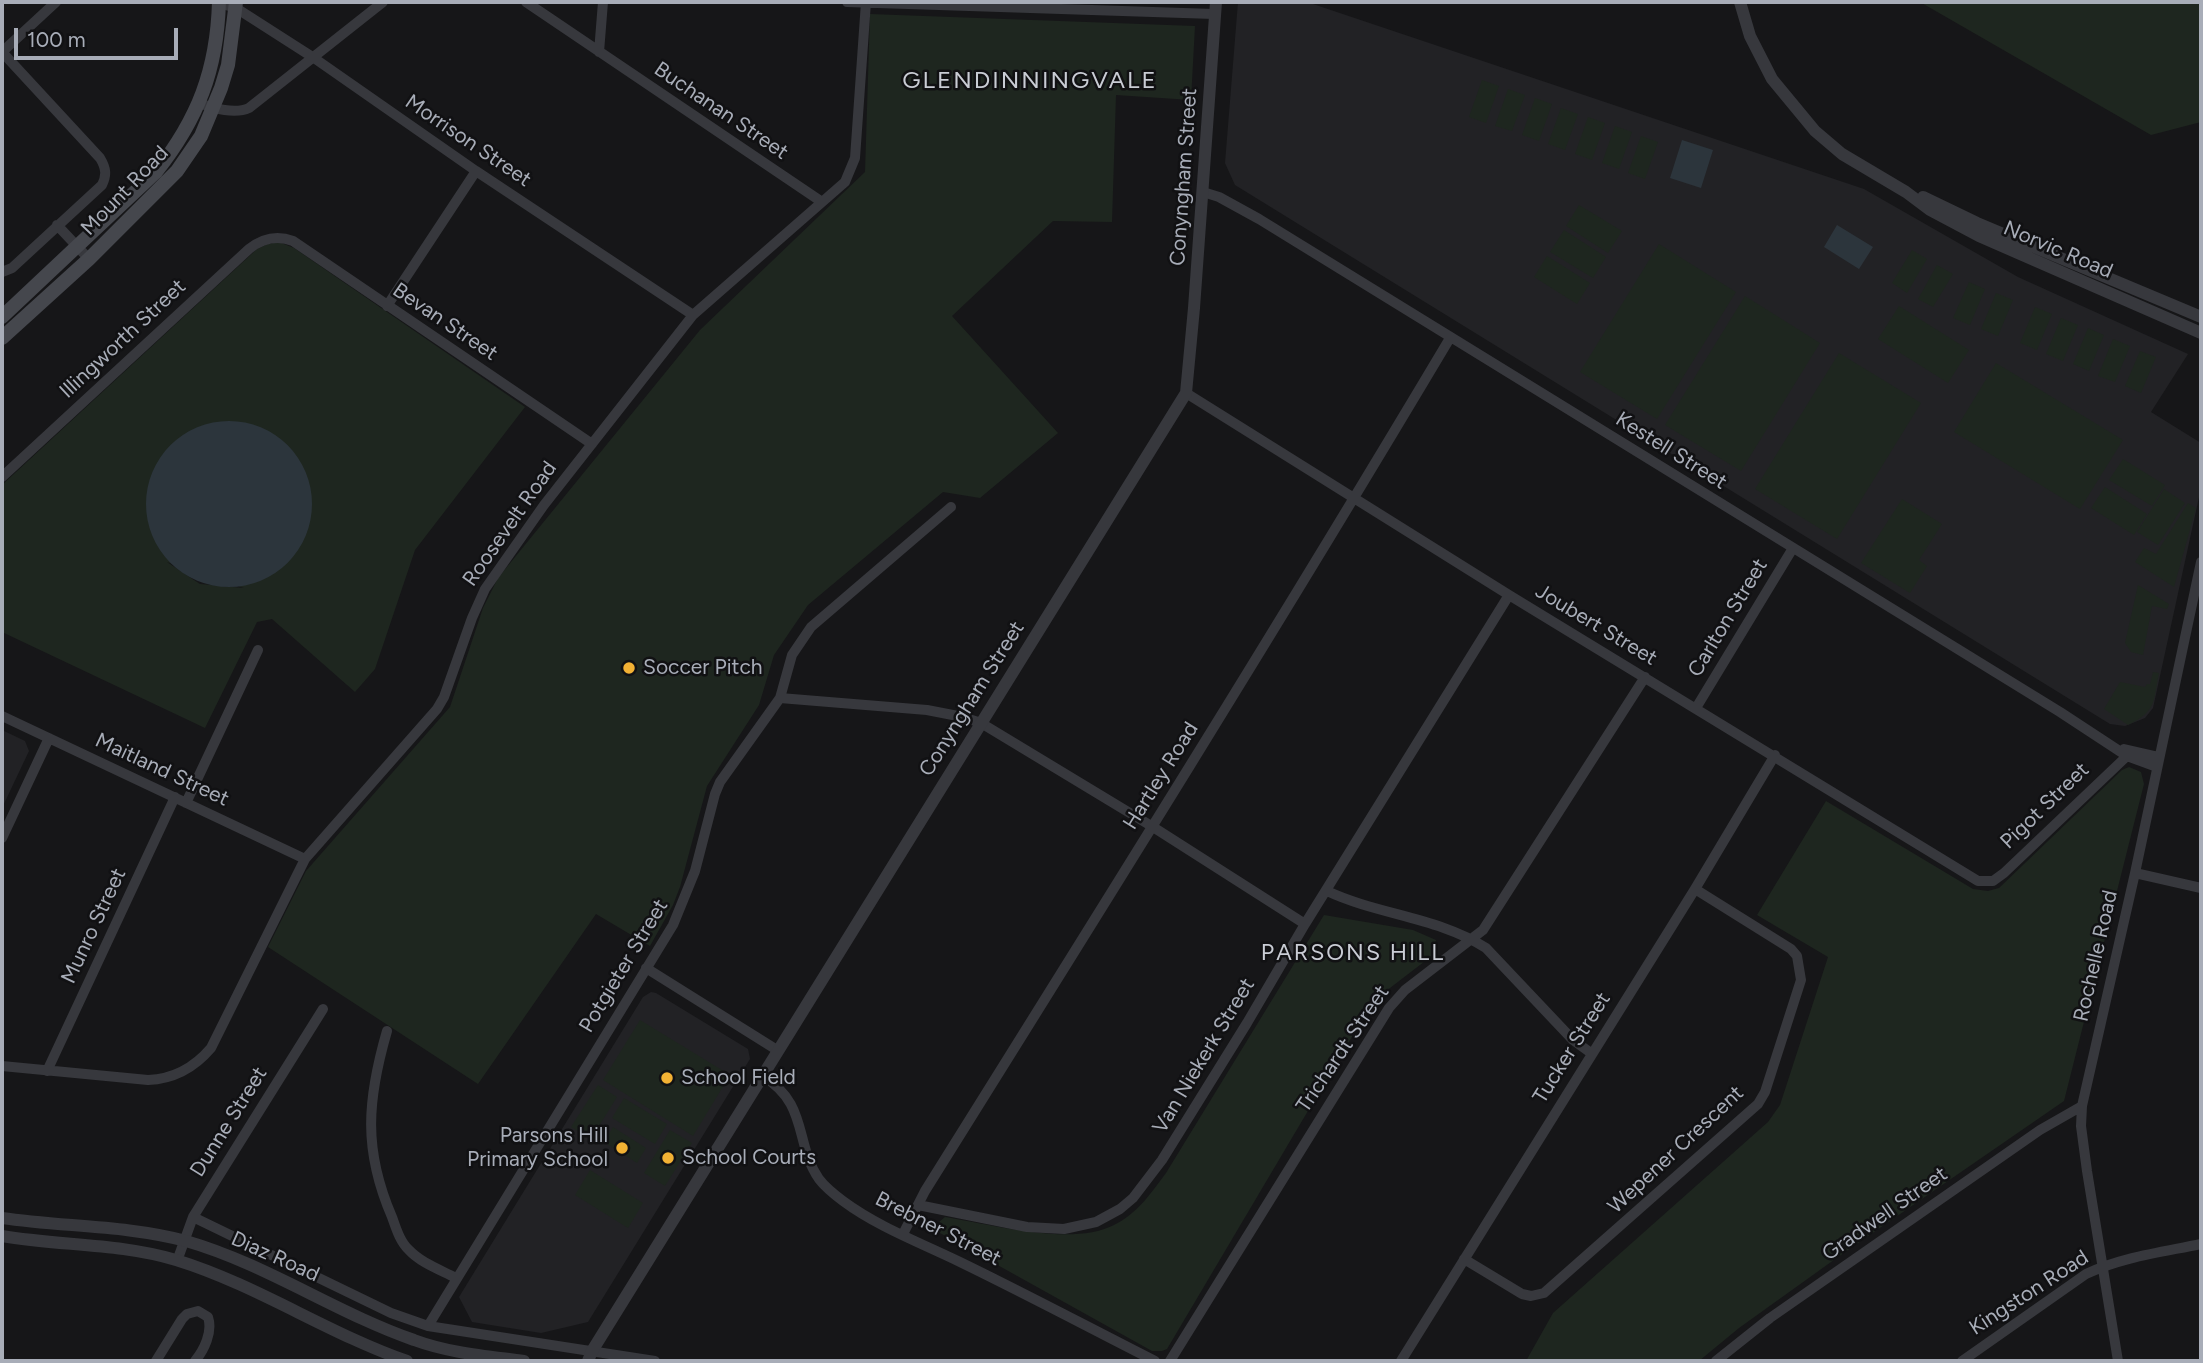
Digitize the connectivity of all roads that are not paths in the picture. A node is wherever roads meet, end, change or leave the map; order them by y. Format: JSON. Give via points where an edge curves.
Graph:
{"nodes":[{"id":1,"x":56,"y":2,"type":"edge"},
{"id":2,"x":383,"y":2,"type":"edge"},
{"id":3,"x":526,"y":2,"type":"edge"},
{"id":4,"x":603,"y":2,"type":"edge"},
{"id":5,"x":847,"y":2,"type":"edge"},
{"id":6,"x":865,"y":2,"type":"edge"},
{"id":7,"x":1740,"y":2,"type":"edge"},
{"id":8,"x":219,"y":3,"type":"edge"},
{"id":9,"x":236,"y":5,"type":"edge"},
{"id":10,"x":1215,"y":8,"type":"edge"},
{"id":11,"x":2,"y":52,"type":"edge"},
{"id":12,"x":599,"y":52,"type":"junction"},
{"id":13,"x":314,"y":58,"type":"junction"},
{"id":14,"x":206,"y":106,"type":"junction"},
{"id":15,"x":476,"y":171,"type":"junction"},
{"id":16,"x":1203,"y":192,"type":"junction"},
{"id":17,"x":1906,"y":192,"type":"junction"},
{"id":18,"x":822,"y":202,"type":"junction"},
{"id":19,"x":58,"y":225,"type":"junction"},
{"id":20,"x":275,"y":237,"type":"joint"},
{"id":21,"x":77,"y":247,"type":"junction"},
{"id":22,"x":89,"y":259,"type":"junction"},
{"id":23,"x":2,"y":272,"type":"edge"},
{"id":24,"x":387,"y":306,"type":"junction"},
{"id":25,"x":693,"y":315,"type":"junction"},
{"id":26,"x":2,"y":317,"type":"edge"},
{"id":27,"x":2201,"y":317,"type":"edge"},
{"id":28,"x":2201,"y":333,"type":"edge"},
{"id":29,"x":2,"y":338,"type":"edge"},
{"id":30,"x":1450,"y":338,"type":"junction"},
{"id":31,"x":1186,"y":393,"type":"junction"},
{"id":32,"x":592,"y":444,"type":"junction"},
{"id":33,"x":2,"y":477,"type":"edge"},
{"id":34,"x":1356,"y":497,"type":"junction"},
{"id":35,"x":951,"y":507,"type":"dead end"},
{"id":36,"x":1793,"y":548,"type":"junction"},
{"id":37,"x":2201,"y":562,"type":"edge"},
{"id":38,"x":2200,"y":575,"type":"edge"},
{"id":39,"x":1509,"y":595,"type":"junction"},
{"id":40,"x":258,"y":650,"type":"dead end"},
{"id":41,"x":1645,"y":677,"type":"junction"},
{"id":42,"x":780,"y":698,"type":"junction"},
{"id":43,"x":1696,"y":708,"type":"junction"},
{"id":44,"x":2,"y":716,"type":"edge"},
{"id":45,"x":981,"y":723,"type":"junction"},
{"id":46,"x":48,"y":738,"type":"junction"},
{"id":47,"x":2128,"y":753,"type":"junction"},
{"id":48,"x":1775,"y":755,"type":"junction"},
{"id":49,"x":2158,"y":762,"type":"junction"},
{"id":50,"x":175,"y":797,"type":"junction"},
{"id":51,"x":186,"y":803,"type":"junction"},
{"id":52,"x":1153,"y":827,"type":"junction"},
{"id":53,"x":2,"y":838,"type":"edge"},
{"id":54,"x":305,"y":859,"type":"junction"},
{"id":55,"x":2136,"y":873,"type":"junction"},
{"id":56,"x":1988,"y":882,"type":"joint"},
{"id":57,"x":2201,"y":888,"type":"edge"},
{"id":58,"x":1695,"y":889,"type":"junction"},
{"id":59,"x":1327,"y":891,"type":"junction"},
{"id":60,"x":1305,"y":924,"type":"junction"},
{"id":61,"x":1473,"y":940,"type":"junction"},
{"id":62,"x":646,"y":968,"type":"junction"},
{"id":63,"x":323,"y":1009,"type":"dead end"},
{"id":64,"x":387,"y":1031,"type":"dead end"},
{"id":65,"x":777,"y":1050,"type":"junction"},
{"id":66,"x":1591,"y":1053,"type":"junction"},
{"id":67,"x":2,"y":1066,"type":"edge"},
{"id":68,"x":47,"y":1071,"type":"junction"},
{"id":69,"x":762,"y":1076,"type":"junction"},
{"id":70,"x":2082,"y":1106,"type":"junction"},
{"id":71,"x":918,"y":1205,"type":"junction"},
{"id":72,"x":192,"y":1217,"type":"junction"},
{"id":73,"x":2,"y":1218,"type":"edge"},
{"id":74,"x":903,"y":1234,"type":"junction"},
{"id":75,"x":2,"y":1236,"type":"edge"},
{"id":76,"x":184,"y":1241,"type":"junction"},
{"id":77,"x":2201,"y":1244,"type":"edge"},
{"id":78,"x":1464,"y":1259,"type":"junction"},
{"id":79,"x":177,"y":1261,"type":"junction"},
{"id":80,"x":2102,"y":1267,"type":"junction"},
{"id":81,"x":456,"y":1278,"type":"junction"},
{"id":82,"x":428,"y":1326,"type":"junction"},
{"id":83,"x":590,"y":1356,"type":"edge"},
{"id":84,"x":156,"y":1361,"type":"edge"},
{"id":85,"x":195,"y":1361,"type":"edge"},
{"id":86,"x":407,"y":1361,"type":"edge"},
{"id":87,"x":523,"y":1361,"type":"edge"},
{"id":88,"x":655,"y":1361,"type":"edge"},
{"id":89,"x":1155,"y":1361,"type":"edge"},
{"id":90,"x":1170,"y":1361,"type":"edge"},
{"id":91,"x":1401,"y":1361,"type":"edge"},
{"id":92,"x":1716,"y":1361,"type":"edge"},
{"id":93,"x":1962,"y":1361,"type":"edge"},
{"id":94,"x":2118,"y":1361,"type":"edge"}],
"edges":[{"from":1,"to":11,"type":"street"},
{"from":2,"to":13,"type":"street"},
{"from":3,"to":12,"type":"street","name":"Buchanan Street"},
{"from":4,"to":12,"type":"street"},
{"from":5,"to":6,"type":"street"},
{"from":6,"to":10,"type":"street"},
{"from":6,"to":18,"type":"street","name":"Roosevelt Road","via":[[855,158],[845,182]]},
{"from":7,"to":17,"type":"street","name":"Norvic Road","via":[[1758,54],[1793,107],[1842,154]]},
{"from":8,"to":9,"type":"street","name":"Morrison Street"},
{"from":8,"to":14,"type":"main road","name":"Mount Road"},
{"from":9,"to":13,"type":"street","name":"Morrison Street"},
{"from":9,"to":14,"type":"main road","name":"Mount Road","via":[[228,65]]},
{"from":10,"to":16,"type":"street","name":"Conyngham Street"},
{"from":11,"to":19,"type":"street","via":[[104,165],[102,185]]},
{"from":12,"to":18,"type":"street","name":"Buchanan Street"},
{"from":13,"to":14,"type":"street","via":[[243,111]]},
{"from":13,"to":15,"type":"street","name":"Morrison Street"},
{"from":14,"to":21,"type":"main road","name":"Mount Road","via":[[156,172]]},
{"from":14,"to":22,"type":"main road","name":"Mount Road","via":[[201,136],[177,171]]},
{"from":15,"to":24,"type":"street"},
{"from":15,"to":25,"type":"street","name":"Morrison Street"},
{"from":16,"to":30,"type":"street","name":"Kestell Street","via":[[1259,219]]},
{"from":16,"to":31,"type":"street","name":"Conyngham Street"},
{"from":17,"to":27,"type":"street","name":"Norvic Road"},
{"from":17,"to":28,"type":"street","name":"Norvic Road","via":[[1979,236]]},
{"from":18,"to":25,"type":"street","name":"Roosevelt Road"},
{"from":19,"to":21,"type":"street"},
{"from":19,"to":23,"type":"street"},
{"from":20,"to":24,"type":"street","name":"Bevan Street","via":[[293,241]]},
{"from":20,"to":33,"type":"street","name":"Illingworth Street","via":[[249,249]]},
{"from":21,"to":22,"type":"street"},
{"from":21,"to":26,"type":"main road","name":"Mount Road"},
{"from":22,"to":29,"type":"main road","name":"Mount Road"},
{"from":24,"to":32,"type":"street","name":"Bevan Street"},
{"from":25,"to":32,"type":"street","name":"Roosevelt Road"},
{"from":30,"to":34,"type":"street","name":"Hartley Road"},
{"from":30,"to":36,"type":"street","name":"Kestell Street"},
{"from":31,"to":34,"type":"street","name":"Joubert Street"},
{"from":31,"to":45,"type":"street","name":"Conyngham Street"},
{"from":32,"to":54,"type":"street","name":"Roosevelt Road","via":[[485,589],[437,709]]},
{"from":34,"to":39,"type":"street","name":"Joubert Street"},
{"from":34,"to":52,"type":"street","name":"Hartley Road"},
{"from":35,"to":42,"type":"street","name":"Potgieter Street","via":[[811,627],[792,655]]},
{"from":36,"to":43,"type":"street","name":"Carlton Street"},
{"from":36,"to":47,"type":"street","name":"Kestell Street"},
{"from":37,"to":38,"type":"street","name":"Rochelle Road"},
{"from":38,"to":49,"type":"street","name":"Rochelle Road"},
{"from":39,"to":41,"type":"street","name":"Joubert Street"},
{"from":39,"to":59,"type":"street","name":"Van Niekerk Street"},
{"from":40,"to":51,"type":"street"},
{"from":41,"to":43,"type":"street","name":"Joubert Street"},
{"from":41,"to":61,"type":"street","name":"Trichardt Street","via":[[1490,921]]},
{"from":42,"to":45,"type":"street","via":[[927,710]]},
{"from":42,"to":62,"type":"street","name":"Potgieter Street","via":[[720,782],[689,889]]},
{"from":43,"to":48,"type":"street","name":"Joubert Street"},
{"from":44,"to":46,"type":"street","name":"Maitland Street"},
{"from":45,"to":52,"type":"street"},
{"from":45,"to":65,"type":"street","name":"Conyngham Street"},
{"from":46,"to":50,"type":"street","name":"Maitland Street"},
{"from":46,"to":53,"type":"street"},
{"from":47,"to":49,"type":"street","name":"Kestell Street"},
{"from":47,"to":56,"type":"street","name":"Pigot Street","via":[[2004,873]]},
{"from":48,"to":56,"type":"street","name":"Joubert Street","via":[[1974,879]]},
{"from":48,"to":58,"type":"street","name":"Tucker Street"},
{"from":49,"to":55,"type":"street","name":"Rochelle Road"},
{"from":50,"to":51,"type":"street","name":"Maitland Street"},
{"from":50,"to":68,"type":"street","name":"Munro Street"},
{"from":51,"to":54,"type":"street","name":"Maitland Street"},
{"from":52,"to":60,"type":"street"},
{"from":52,"to":71,"type":"street","name":"Hartley Road"},
{"from":54,"to":68,"type":"street","name":"Roosevelt Road","via":[[203,1058],[162,1080]]},
{"from":55,"to":57,"type":"street"},
{"from":55,"to":70,"type":"street","name":"Rochelle Road"},
{"from":58,"to":66,"type":"street","name":"Tucker Street"},
{"from":58,"to":78,"type":"street","name":"Wepener Crescent","via":[[1797,956],[1801,980],[1758,1104],[1544,1293],[1522,1294]]},
{"from":59,"to":60,"type":"street","name":"Van Niekerk Street"},
{"from":59,"to":61,"type":"street"},
{"from":60,"to":71,"type":"street","name":"Van Niekerk Street","via":[[1162,1160],[1120,1209],[1080,1227],[1046,1230]]},
{"from":61,"to":66,"type":"street"},
{"from":61,"to":90,"type":"street","name":"Trichardt Street","via":[[1405,990],[1389,1008]]},
{"from":62,"to":65,"type":"street"},
{"from":62,"to":81,"type":"street","name":"Potgieter Street"},
{"from":63,"to":72,"type":"street","name":"Dunne Street"},
{"from":64,"to":81,"type":"street","via":[[371,1104],[377,1179],[407,1249]]},
{"from":65,"to":69,"type":"street","name":"Conyngham Street"},
{"from":66,"to":78,"type":"street","name":"Tucker Street"},
{"from":67,"to":68,"type":"street","name":"Roosevelt Road"},
{"from":69,"to":74,"type":"street","name":"Brebner Street","via":[[781,1088],[789,1100],[820,1181],[867,1217]]},
{"from":69,"to":83,"type":"street","name":"Conyngham Street"},
{"from":70,"to":80,"type":"street","name":"Rochelle Road"},
{"from":70,"to":92,"type":"street","name":"Gradwell Street","via":[[2040,1130],[1770,1318]]},
{"from":71,"to":74,"type":"street","name":"Hartley Road"},
{"from":72,"to":76,"type":"street","name":"Dunne Street"},
{"from":72,"to":82,"type":"street","name":"Diaz Road"},
{"from":73,"to":76,"type":"street","name":"Diaz Road"},
{"from":74,"to":89,"type":"street","name":"Brebner Street"},
{"from":75,"to":79,"type":"street","name":"Diaz Road","via":[[144,1251]]},
{"from":76,"to":79,"type":"street","name":"Dunne Street"},
{"from":76,"to":87,"type":"street","name":"Diaz Road","via":[[237,1259],[411,1339]]},
{"from":77,"to":80,"type":"street","name":"Kingston Road"},
{"from":78,"to":91,"type":"street","name":"Tucker Street"},
{"from":79,"to":86,"type":"street","name":"Diaz Road","via":[[226,1277],[349,1339]]},
{"from":80,"to":93,"type":"street","name":"Kingston Road"},
{"from":80,"to":94,"type":"street","name":"Rochelle Road"},
{"from":81,"to":82,"type":"street","name":"Potgieter Street"},
{"from":82,"to":83,"type":"street","name":"Diaz Road"},
{"from":83,"to":88,"type":"street","name":"Diaz Road"},
{"from":84,"to":85,"type":"street","via":[[182,1319],[198,1311],[208,1317],[210,1327]]}]}
